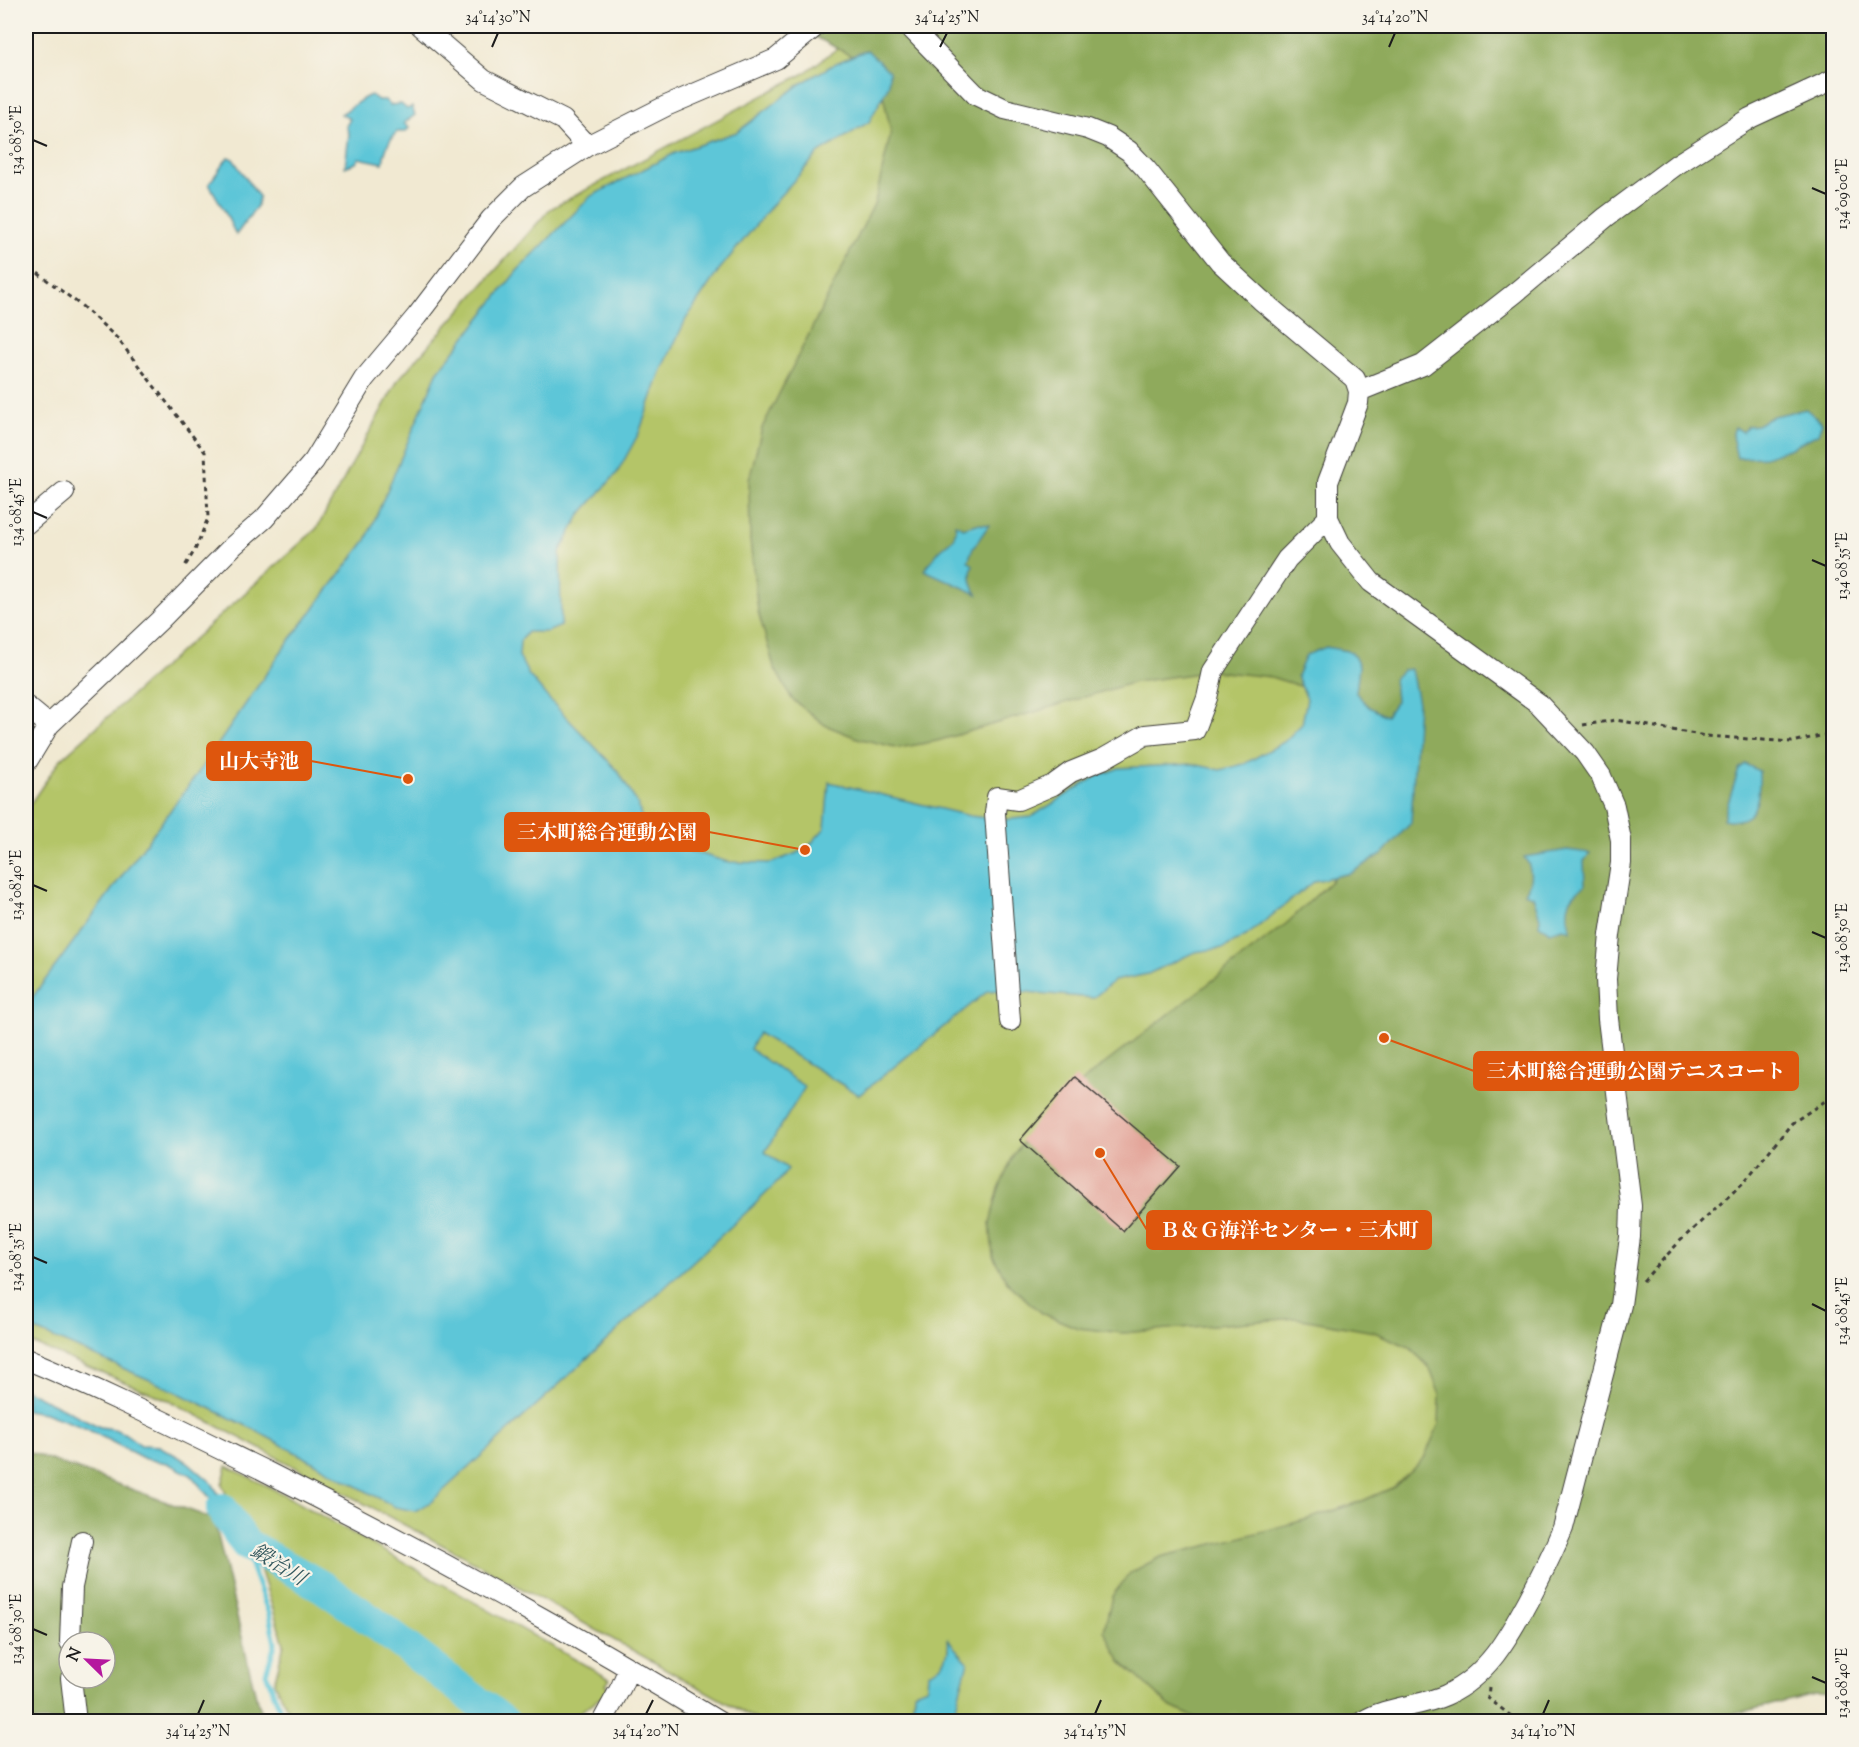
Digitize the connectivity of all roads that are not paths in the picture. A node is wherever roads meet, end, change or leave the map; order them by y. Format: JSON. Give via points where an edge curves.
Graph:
{"nodes":[{"id":1,"x":421,"y":26,"type":"edge"},
{"id":2,"x":816,"y":26,"type":"edge"},
{"id":3,"x":909,"y":26,"type":"edge"},
{"id":4,"x":1833,"y":79,"type":"edge"},
{"id":5,"x":586,"y":146,"type":"junction"},
{"id":6,"x":1359,"y":391,"type":"junction"},
{"id":7,"x":64,"y":492,"type":"dead end"},
{"id":8,"x":1328,"y":518,"type":"junction"},
{"id":9,"x":27,"y":521,"type":"edge"},
{"id":10,"x":26,"y":706,"type":"edge"},
{"id":11,"x":49,"y":725,"type":"junction"},
{"id":12,"x":26,"y":763,"type":"edge"},
{"id":13,"x":1010,"y":1021,"type":"dead end"},
{"id":14,"x":26,"y":1359,"type":"edge"},
{"id":15,"x":82,"y":1541,"type":"dead end"},
{"id":16,"x":70,"y":1630,"type":"edge"},
{"id":17,"x":629,"y":1668,"type":"junction"},
{"id":18,"x":72,"y":1690,"type":"edge"},
{"id":19,"x":76,"y":1722,"type":"edge"},
{"id":20,"x":602,"y":1722,"type":"edge"},
{"id":21,"x":719,"y":1722,"type":"edge"},
{"id":22,"x":1362,"y":1722,"type":"edge"}],
"edges":[{"from":1,"to":5,"type":"street","via":[[484,80],[563,120]]},
{"from":2,"to":5,"type":"street","via":[[776,59],[666,106]]},
{"from":3,"to":6,"type":"street","via":[[976,95],[1005,109],[1088,129],[1129,152],[1220,262],[1355,379]]},
{"from":4,"to":6,"type":"street","via":[[1750,118],[1676,165],[1423,365]]},
{"from":5,"to":11,"type":"street","via":[[523,187],[491,219],[364,379],[314,461],[264,519]]},
{"from":6,"to":8,"type":"street","via":[[1358,404],[1328,482]]},
{"from":7,"to":9,"type":"street"},
{"from":8,"to":13,"type":"street","via":[[1287,559],[1213,671],[1195,730],[1145,735],[1018,800],[997,797]]},
{"from":8,"to":22,"type":"street","via":[[1340,543],[1371,582],[1538,703],[1563,728],[1601,776],[1614,806],[1621,840],[1606,979],[1631,1206],[1630,1237],[1621,1305],[1563,1528],[1552,1557],[1509,1635],[1472,1680],[1444,1696]]},
{"from":10,"to":11,"type":"street"},
{"from":11,"to":12,"type":"street"},
{"from":14,"to":17,"type":"street","via":[[162,1420],[389,1533]]},
{"from":15,"to":16,"type":"street","via":[[72,1587]]},
{"from":17,"to":20,"type":"street"},
{"from":17,"to":21,"type":"street"},
{"from":18,"to":19,"type":"street"}]}
